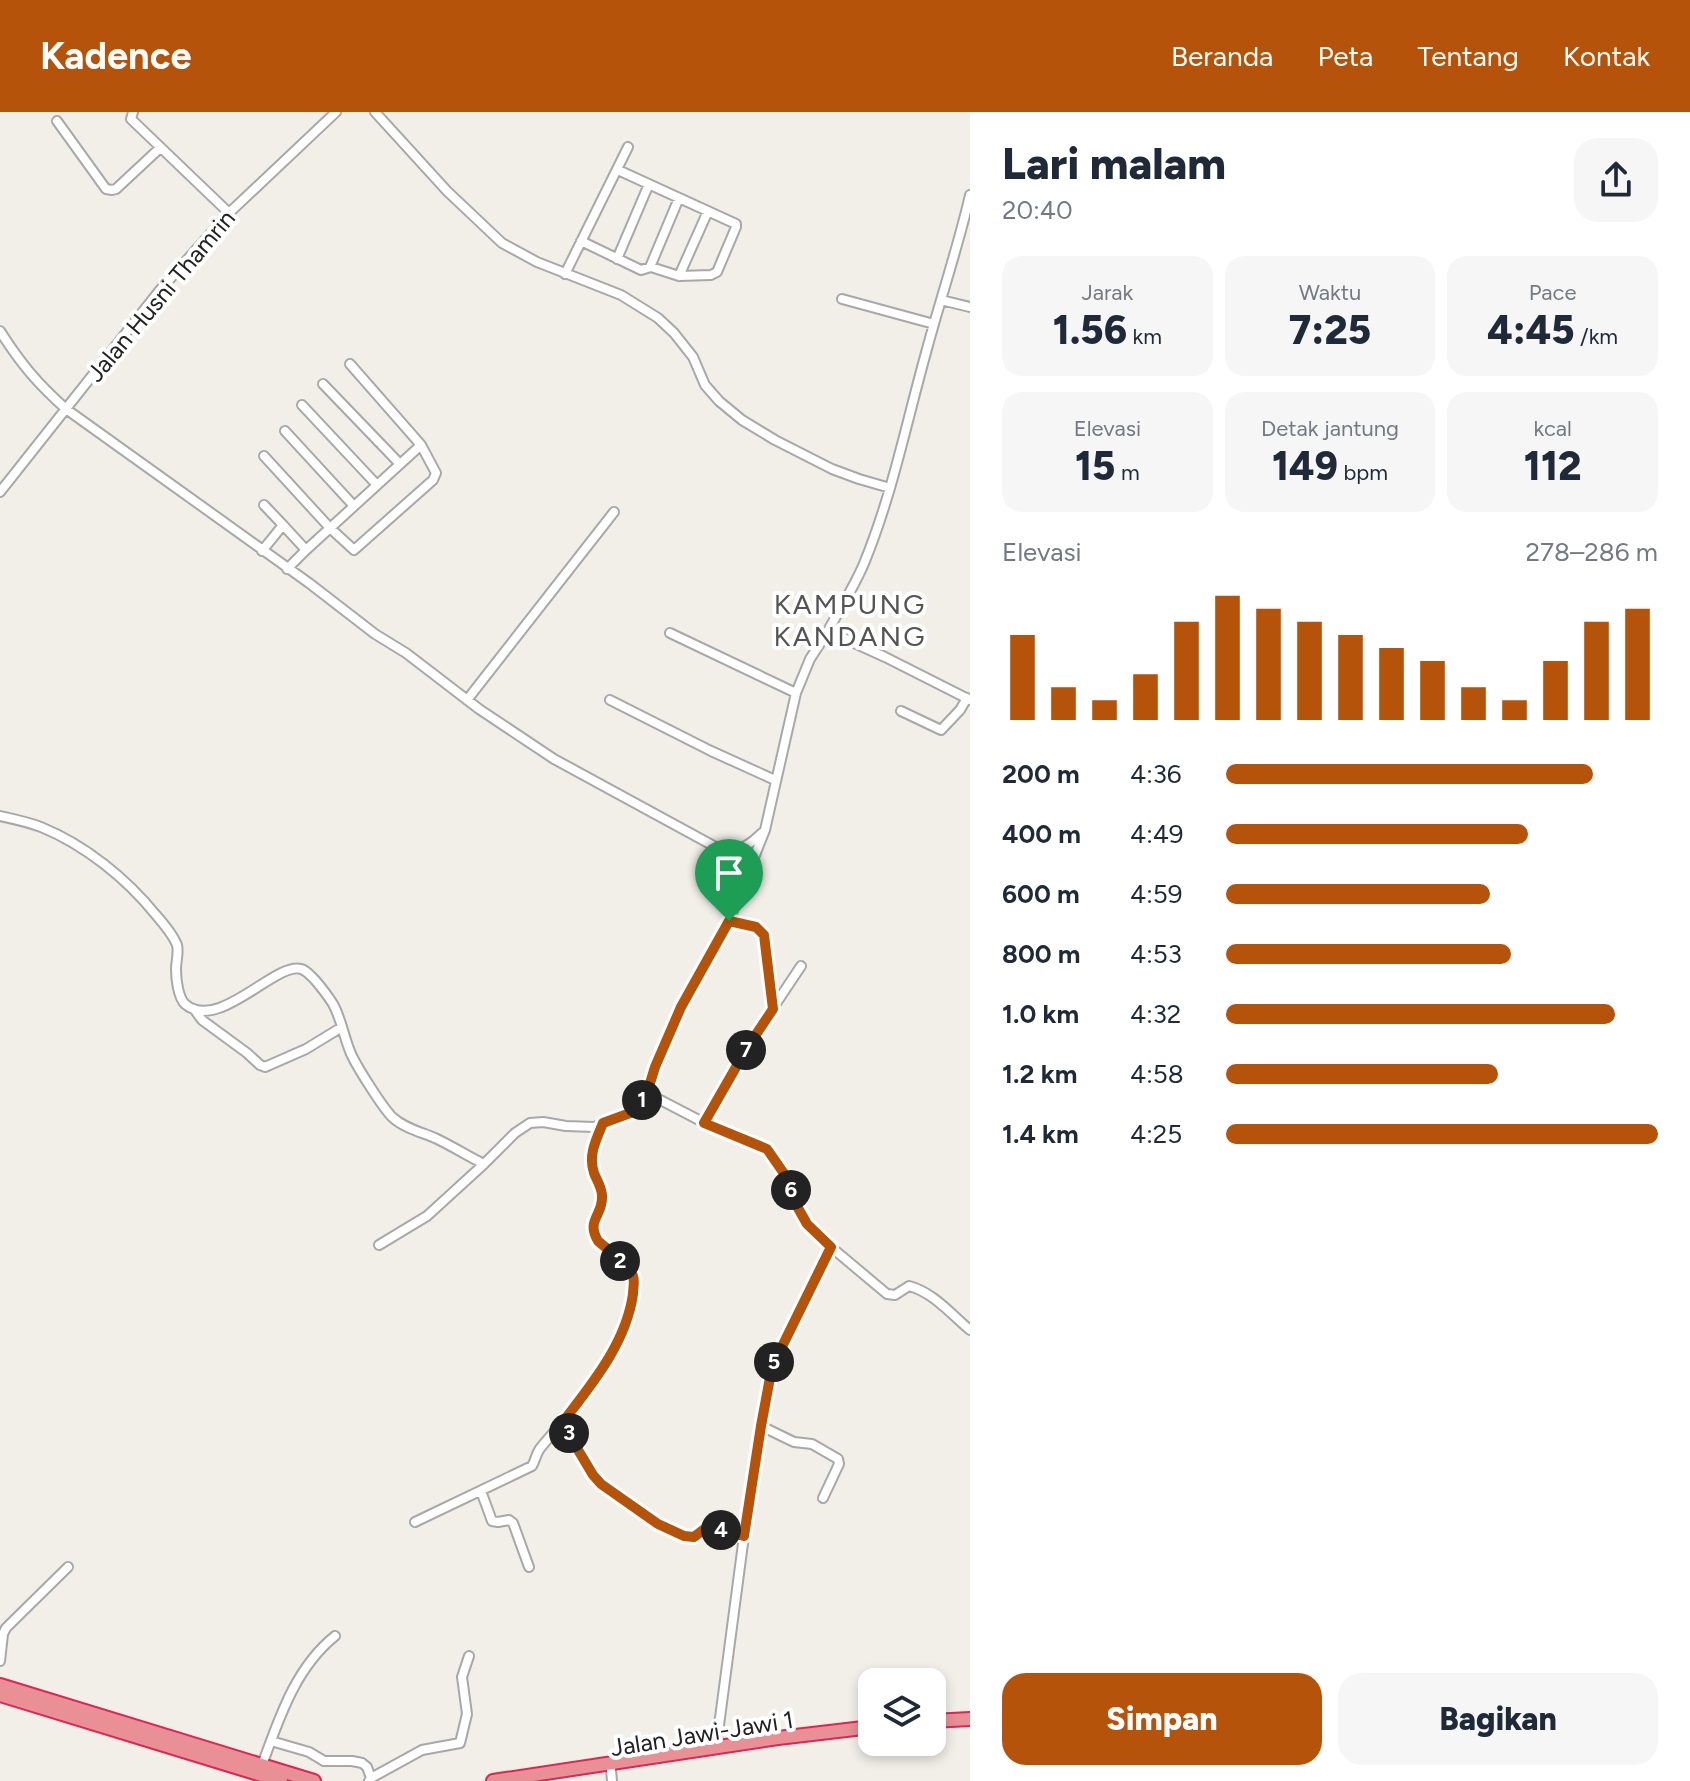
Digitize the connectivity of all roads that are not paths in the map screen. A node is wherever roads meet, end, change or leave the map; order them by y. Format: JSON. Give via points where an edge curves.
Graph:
{"nodes":[{"id":1,"x":133,"y":112,"type":"edge"},
{"id":2,"x":336,"y":112,"type":"edge"},
{"id":3,"x":375,"y":112,"type":"edge"},
{"id":4,"x":57,"y":121,"type":"dead end"},
{"id":5,"x":628,"y":147,"type":"dead end"},
{"id":6,"x":160,"y":148,"type":"junction"},
{"id":7,"x":618,"y":170,"type":"junction"},
{"id":8,"x":649,"y":184,"type":"junction"},
{"id":9,"x":970,"y":195,"type":"edge"},
{"id":10,"x":679,"y":198,"type":"junction"},
{"id":11,"x":708,"y":211,"type":"junction"},
{"id":12,"x":229,"y":213,"type":"junction"},
{"id":13,"x":581,"y":241,"type":"junction"},
{"id":14,"x":617,"y":259,"type":"junction"},
{"id":15,"x":650,"y":267,"type":"junction"},
{"id":16,"x":565,"y":274,"type":"junction"},
{"id":17,"x":679,"y":276,"type":"junction"},
{"id":18,"x":842,"y":299,"type":"dead end"},
{"id":19,"x":941,"y":300,"type":"junction"},
{"id":20,"x":970,"y":307,"type":"edge"},
{"id":21,"x":934,"y":324,"type":"junction"},
{"id":22,"x":0,"y":331,"type":"edge"},
{"id":23,"x":350,"y":364,"type":"dead end"},
{"id":24,"x":323,"y":384,"type":"dead end"},
{"id":25,"x":302,"y":405,"type":"dead end"},
{"id":26,"x":66,"y":409,"type":"junction"},
{"id":27,"x":285,"y":431,"type":"dead end"},
{"id":28,"x":421,"y":445,"type":"junction"},
{"id":29,"x":264,"y":456,"type":"dead end"},
{"id":30,"x":400,"y":464,"type":"junction"},
{"id":31,"x":377,"y":485,"type":"junction"},
{"id":32,"x":890,"y":488,"type":"junction"},
{"id":33,"x":0,"y":492,"type":"edge"},
{"id":34,"x":264,"y":505,"type":"dead end"},
{"id":35,"x":354,"y":506,"type":"junction"},
{"id":36,"x":614,"y":512,"type":"dead end"},
{"id":37,"x":283,"y":525,"type":"junction"},
{"id":38,"x":330,"y":528,"type":"junction"},
{"id":39,"x":306,"y":550,"type":"junction"},
{"id":40,"x":262,"y":551,"type":"junction"},
{"id":41,"x":287,"y":569,"type":"junction"},
{"id":42,"x":828,"y":631,"type":"junction"},
{"id":43,"x":670,"y":633,"type":"dead end"},
{"id":44,"x":796,"y":693,"type":"junction"},
{"id":45,"x":968,"y":699,"type":"edge"},
{"id":46,"x":467,"y":700,"type":"junction"},
{"id":47,"x":610,"y":700,"type":"dead end"},
{"id":48,"x":901,"y":711,"type":"dead end"},
{"id":49,"x":775,"y":780,"type":"junction"},
{"id":50,"x":0,"y":816,"type":"edge"},
{"id":51,"x":765,"y":830,"type":"junction"},
{"id":52,"x":730,"y":856,"type":"junction"},
{"id":53,"x":749,"y":870,"type":"junction"},
{"id":54,"x":729,"y":921,"type":"junction"},
{"id":55,"x":801,"y":966,"type":"dead end"},
{"id":56,"x":194,"y":1009,"type":"junction"},
{"id":57,"x":773,"y":1009,"type":"junction"},
{"id":58,"x":342,"y":1027,"type":"junction"},
{"id":59,"x":647,"y":1093,"type":"junction"},
{"id":60,"x":603,"y":1123,"type":"junction"},
{"id":61,"x":704,"y":1123,"type":"junction"},
{"id":62,"x":484,"y":1164,"type":"junction"},
{"id":63,"x":379,"y":1245,"type":"dead end"},
{"id":64,"x":831,"y":1247,"type":"junction"},
{"id":65,"x":970,"y":1330,"type":"edge"},
{"id":66,"x":761,"y":1426,"type":"junction"},
{"id":67,"x":565,"y":1427,"type":"junction"},
{"id":68,"x":481,"y":1491,"type":"junction"},
{"id":69,"x":823,"y":1498,"type":"dead end"},
{"id":70,"x":415,"y":1522,"type":"dead end"},
{"id":71,"x":744,"y":1536,"type":"junction"},
{"id":72,"x":68,"y":1567,"type":"dead end"},
{"id":73,"x":529,"y":1567,"type":"dead end"},
{"id":74,"x":335,"y":1636,"type":"dead end"},
{"id":75,"x":469,"y":1656,"type":"dead end"},
{"id":76,"x":0,"y":1661,"type":"edge"},
{"id":77,"x":0,"y":1685,"type":"edge"},
{"id":78,"x":0,"y":1695,"type":"edge"},
{"id":79,"x":970,"y":1719,"type":"edge"},
{"id":80,"x":946,"y":1722,"type":"edge"},
{"id":81,"x":946,"y":1725,"type":"edge"},
{"id":82,"x":970,"y":1726,"type":"edge"},
{"id":83,"x":128,"y":1728,"type":"junction"},
{"id":84,"x":858,"y":1731,"type":"edge"},
{"id":85,"x":271,"y":1741,"type":"junction"},
{"id":86,"x":778,"y":1742,"type":"junction"},
{"id":87,"x":716,"y":1748,"type":"junction"},
{"id":88,"x":236,"y":1762,"type":"junction"},
{"id":89,"x":262,"y":1765,"type":"junction"},
{"id":90,"x":583,"y":1771,"type":"junction"},
{"id":91,"x":612,"y":1776,"type":"edge"},
{"id":92,"x":370,"y":1780,"type":"edge"},
{"id":93,"x":281,"y":1781,"type":"edge"},
{"id":94,"x":314,"y":1781,"type":"edge"},
{"id":95,"x":493,"y":1781,"type":"edge"},
{"id":96,"x":538,"y":1781,"type":"edge"}],
"edges":[{"from":1,"to":6,"type":"street","via":[[131,119]]},
{"from":2,"to":12,"type":"street","name":"Jalan Husni Thamrin"},
{"from":3,"to":16,"type":"street","via":[[502,243]]},
{"from":4,"to":6,"type":"street","via":[[109,190]]},
{"from":5,"to":7,"type":"street"},
{"from":6,"to":12,"type":"street"},
{"from":7,"to":8,"type":"street"},
{"from":7,"to":13,"type":"street"},
{"from":8,"to":10,"type":"street"},
{"from":8,"to":14,"type":"street"},
{"from":9,"to":19,"type":"street"},
{"from":10,"to":11,"type":"street"},
{"from":10,"to":15,"type":"street"},
{"from":11,"to":17,"type":"street"},
{"from":11,"to":17,"type":"street","via":[[737,225],[717,272]]},
{"from":12,"to":26,"type":"street","name":"Jalan Husni Thamrin"},
{"from":13,"to":14,"type":"street"},
{"from":13,"to":16,"type":"street"},
{"from":14,"to":15,"type":"street","via":[[641,270]]},
{"from":15,"to":17,"type":"street"},
{"from":16,"to":32,"type":"street","via":[[621,295],[658,318],[693,357],[705,385],[742,420],[832,469]]},
{"from":18,"to":21,"type":"street"},
{"from":19,"to":20,"type":"street"},
{"from":19,"to":21,"type":"street"},
{"from":21,"to":32,"type":"street"},
{"from":22,"to":26,"type":"street","via":[[37,382]]},
{"from":23,"to":28,"type":"street"},
{"from":24,"to":30,"type":"street"},
{"from":25,"to":31,"type":"street"},
{"from":26,"to":33,"type":"street","name":"Jalan Husni Thamrin"},
{"from":26,"to":40,"type":"street"},
{"from":27,"to":35,"type":"street"},
{"from":28,"to":30,"type":"street"},
{"from":28,"to":38,"type":"street","via":[[436,473],[433,480],[356,550]]},
{"from":29,"to":38,"type":"street"},
{"from":30,"to":31,"type":"street"},
{"from":31,"to":35,"type":"street"},
{"from":32,"to":42,"type":"street","via":[[858,577]]},
{"from":34,"to":37,"type":"street"},
{"from":35,"to":38,"type":"street"},
{"from":36,"to":46,"type":"street"},
{"from":37,"to":39,"type":"street"},
{"from":37,"to":40,"type":"street"},
{"from":38,"to":39,"type":"street"},
{"from":39,"to":41,"type":"street"},
{"from":40,"to":41,"type":"street"},
{"from":41,"to":46,"type":"street"},
{"from":42,"to":44,"type":"street"},
{"from":42,"to":45,"type":"street"},
{"from":43,"to":44,"type":"street"},
{"from":44,"to":49,"type":"street"},
{"from":45,"to":48,"type":"street","via":[[941,730]]},
{"from":46,"to":52,"type":"street","via":[[554,759]]},
{"from":47,"to":49,"type":"street"},
{"from":49,"to":51,"type":"street"},
{"from":50,"to":56,"type":"street","via":[[65,838],[140,896],[176,944],[180,996]]},
{"from":51,"to":52,"type":"street"},
{"from":51,"to":53,"type":"street"},
{"from":52,"to":53,"type":"street"},
{"from":53,"to":54,"type":"street"},
{"from":54,"to":57,"type":"street","via":[[756,927],[764,935]]},
{"from":54,"to":59,"type":"street","via":[[681,1007]]},
{"from":55,"to":57,"type":"street"},
{"from":56,"to":58,"type":"street","via":[[265,1067]]},
{"from":56,"to":58,"type":"street","via":[[226,1006],[280,973],[304,969],[334,1006]]},
{"from":57,"to":61,"type":"street"},
{"from":58,"to":62,"type":"street","via":[[353,1058],[392,1117]]},
{"from":59,"to":60,"type":"street","via":[[633,1112]]},
{"from":59,"to":61,"type":"street"},
{"from":60,"to":62,"type":"street","via":[[530,1123]]},
{"from":60,"to":67,"type":"street","via":[[593,1146],[593,1171],[602,1197],[593,1229],[598,1241],[631,1272],[634,1285],[610,1355]]},
{"from":61,"to":64,"type":"street","via":[[767,1149],[807,1224]]},
{"from":62,"to":63,"type":"street","via":[[427,1216]]},
{"from":64,"to":65,"type":"street","via":[[887,1294],[918,1288]]},
{"from":64,"to":66,"type":"street","via":[[772,1367]]},
{"from":66,"to":69,"type":"street","via":[[838,1459]]},
{"from":66,"to":71,"type":"street"},
{"from":67,"to":68,"type":"street","via":[[538,1452],[532,1466]]},
{"from":67,"to":71,"type":"street","via":[[596,1479],[658,1524],[690,1537],[707,1527]]},
{"from":68,"to":70,"type":"street"},
{"from":68,"to":73,"type":"street","via":[[492,1521],[513,1523]]},
{"from":71,"to":87,"type":"street"},
{"from":72,"to":76,"type":"street","via":[[6,1628]]},
{"from":74,"to":85,"type":"street","via":[[306,1665]]},
{"from":75,"to":92,"type":"street","via":[[462,1677],[467,1709],[460,1743],[422,1750]]},
{"from":77,"to":83,"type":"highway"},
{"from":78,"to":83,"type":"highway"},
{"from":79,"to":80,"type":"highway"},
{"from":81,"to":82,"type":"highway"},
{"from":83,"to":88,"type":"highway"},
{"from":84,"to":86,"type":"highway"},
{"from":85,"to":89,"type":"street"},
{"from":85,"to":92,"type":"street","via":[[324,1761],[362,1763]]},
{"from":86,"to":87,"type":"highway"},
{"from":86,"to":91,"type":"highway","name":"Jalan Jawi-Jawi 1"},
{"from":87,"to":90,"type":"highway"},
{"from":88,"to":89,"type":"highway"},
{"from":88,"to":93,"type":"highway"},
{"from":89,"to":94,"type":"highway"},
{"from":90,"to":91,"type":"highway","name":"Jalan Jawi-Jawi 1"},
{"from":90,"to":95,"type":"highway"},
{"from":90,"to":96,"type":"highway","name":"Jalan Jawi-Jawi 1"}]}
